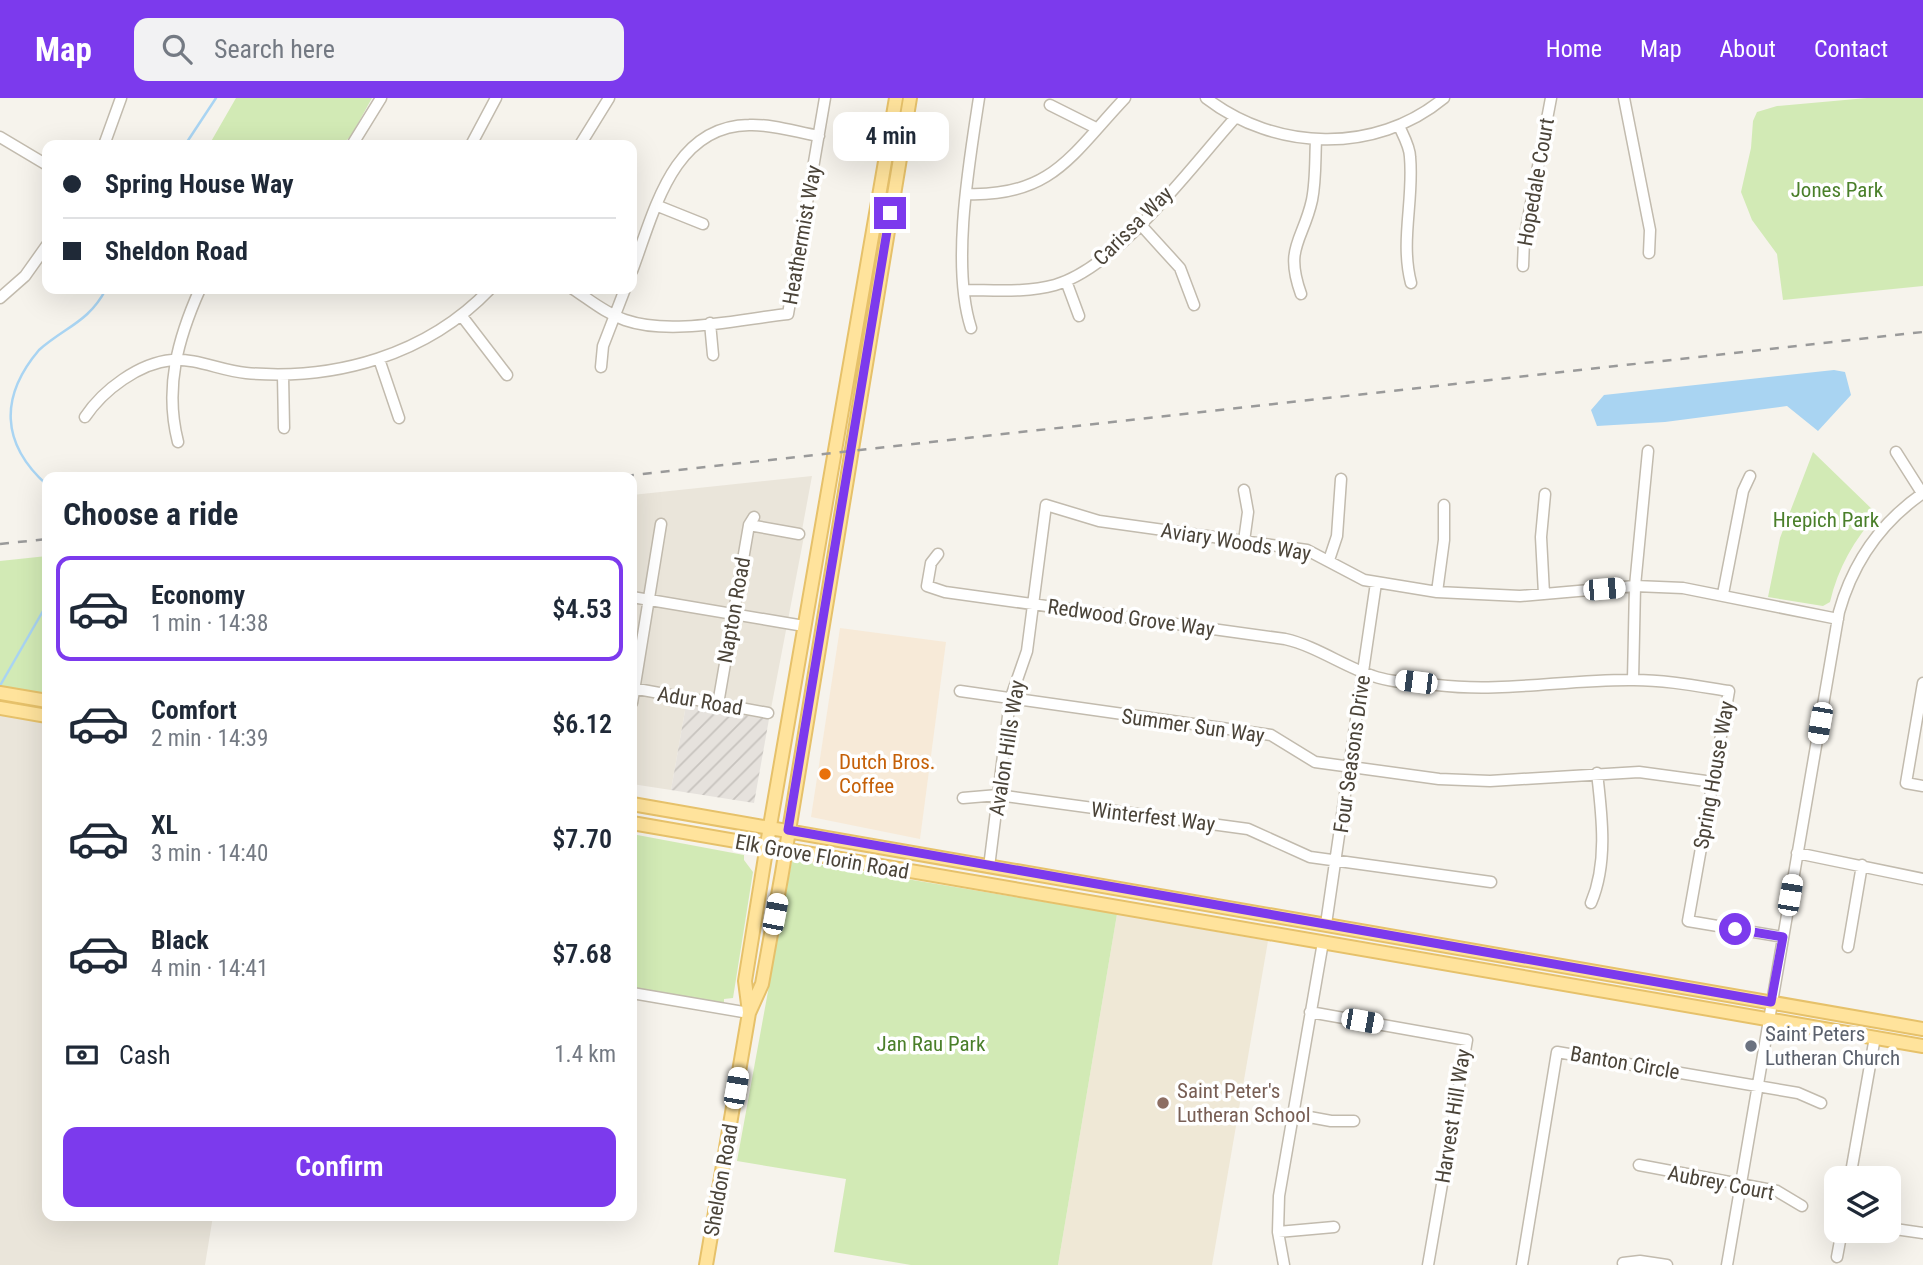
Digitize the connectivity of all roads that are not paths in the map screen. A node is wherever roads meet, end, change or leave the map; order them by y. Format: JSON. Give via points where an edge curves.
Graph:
{"nodes":[{"id":1,"x":121,"y":98,"type":"edge"},
{"id":2,"x":381,"y":98,"type":"edge"},
{"id":3,"x":495,"y":98,"type":"edge"},
{"id":4,"x":609,"y":98,"type":"edge"},
{"id":5,"x":825,"y":98,"type":"edge"},
{"id":6,"x":896,"y":98,"type":"edge"},
{"id":7,"x":910,"y":98,"type":"edge"},
{"id":8,"x":979,"y":98,"type":"edge"},
{"id":9,"x":1125,"y":98,"type":"edge"},
{"id":10,"x":1206,"y":98,"type":"edge"},
{"id":11,"x":1444,"y":98,"type":"edge"},
{"id":12,"x":1551,"y":98,"type":"edge"},
{"id":13,"x":1624,"y":98,"type":"edge"},
{"id":14,"x":1050,"y":105,"type":"dead end"},
{"id":15,"x":1235,"y":118,"type":"junction"},
{"id":16,"x":1399,"y":126,"type":"junction"},
{"id":17,"x":1096,"y":128,"type":"junction"},
{"id":18,"x":819,"y":136,"type":"junction"},
{"id":19,"x":0,"y":137,"type":"edge"},
{"id":20,"x":106,"y":140,"type":"edge"},
{"id":21,"x":355,"y":140,"type":"edge"},
{"id":22,"x":474,"y":140,"type":"edge"},
{"id":23,"x":583,"y":140,"type":"edge"},
{"id":24,"x":1316,"y":140,"type":"junction"},
{"id":25,"x":42,"y":162,"type":"edge"},
{"id":26,"x":967,"y":194,"type":"junction"},
{"id":27,"x":657,"y":205,"type":"junction"},
{"id":28,"x":1140,"y":223,"type":"junction"},
{"id":29,"x":703,"y":224,"type":"dead end"},
{"id":30,"x":42,"y":252,"type":"edge"},
{"id":31,"x":1649,"y":253,"type":"dead end"},
{"id":32,"x":637,"y":258,"type":"edge"},
{"id":33,"x":1523,"y":266,"type":"dead end"},
{"id":34,"x":1066,"y":281,"type":"junction"},
{"id":35,"x":1411,"y":283,"type":"dead end"},
{"id":36,"x":964,"y":290,"type":"junction"},
{"id":37,"x":198,"y":294,"type":"edge"},
{"id":38,"x":484,"y":294,"type":"edge"},
{"id":39,"x":581,"y":294,"type":"edge"},
{"id":40,"x":623,"y":294,"type":"edge"},
{"id":41,"x":1301,"y":294,"type":"dead end"},
{"id":42,"x":0,"y":298,"type":"edge"},
{"id":43,"x":1194,"y":305,"type":"dead end"},
{"id":44,"x":461,"y":315,"type":"junction"},
{"id":45,"x":614,"y":315,"type":"junction"},
{"id":46,"x":1079,"y":316,"type":"dead end"},
{"id":47,"x":710,"y":323,"type":"junction"},
{"id":48,"x":971,"y":328,"type":"dead end"},
{"id":49,"x":713,"y":355,"type":"dead end"},
{"id":50,"x":174,"y":359,"type":"junction"},
{"id":51,"x":379,"y":359,"type":"junction"},
{"id":52,"x":601,"y":366,"type":"dead end"},
{"id":53,"x":284,"y":375,"type":"junction"},
{"id":54,"x":507,"y":375,"type":"dead end"},
{"id":55,"x":85,"y":417,"type":"dead end"},
{"id":56,"x":399,"y":418,"type":"dead end"},
{"id":57,"x":284,"y":428,"type":"dead end"},
{"id":58,"x":178,"y":442,"type":"dead end"},
{"id":59,"x":1648,"y":451,"type":"dead end"},
{"id":60,"x":1896,"y":452,"type":"dead end"},
{"id":61,"x":1750,"y":476,"type":"dead end"},
{"id":62,"x":1341,"y":479,"type":"dead end"},
{"id":63,"x":1244,"y":490,"type":"dead end"},
{"id":64,"x":1923,"y":493,"type":"edge"},
{"id":65,"x":1545,"y":494,"type":"dead end"},
{"id":66,"x":1046,"y":505,"type":"joint"},
{"id":67,"x":1444,"y":505,"type":"dead end"},
{"id":68,"x":661,"y":524,"type":"dead end"},
{"id":69,"x":799,"y":534,"type":"dead end"},
{"id":70,"x":1244,"y":541,"type":"junction"},
{"id":71,"x":938,"y":554,"type":"dead end"},
{"id":72,"x":1329,"y":560,"type":"junction"},
{"id":73,"x":1376,"y":583,"type":"junction"},
{"id":74,"x":1634,"y":586,"type":"junction"},
{"id":75,"x":1437,"y":592,"type":"junction"},
{"id":76,"x":1544,"y":594,"type":"junction"},
{"id":77,"x":1723,"y":594,"type":"junction"},
{"id":78,"x":810,"y":595,"type":"junction"},
{"id":79,"x":637,"y":598,"type":"edge"},
{"id":80,"x":649,"y":600,"type":"junction"},
{"id":81,"x":1033,"y":605,"type":"junction"},
{"id":82,"x":733,"y":614,"type":"junction"},
{"id":83,"x":1838,"y":619,"type":"junction"},
{"id":84,"x":804,"y":626,"type":"junction"},
{"id":85,"x":637,"y":667,"type":"edge"},
{"id":86,"x":813,"y":671,"type":"junction"},
{"id":87,"x":1364,"y":671,"type":"junction"},
{"id":88,"x":1633,"y":680,"type":"junction"},
{"id":89,"x":1922,"y":689,"type":"edge"},
{"id":90,"x":637,"y":690,"type":"edge"},
{"id":91,"x":960,"y":691,"type":"dead end"},
{"id":92,"x":0,"y":693,"type":"edge"},
{"id":93,"x":42,"y":700,"type":"edge"},
{"id":94,"x":1010,"y":700,"type":"junction"},
{"id":95,"x":718,"y":704,"type":"junction"},
{"id":96,"x":0,"y":708,"type":"edge"},
{"id":97,"x":768,"y":713,"type":"dead end"},
{"id":98,"x":42,"y":715,"type":"edge"},
{"id":99,"x":1350,"y":768,"type":"junction"},
{"id":100,"x":1597,"y":773,"type":"junction"},
{"id":101,"x":1713,"y":782,"type":"junction"},
{"id":102,"x":1923,"y":786,"type":"edge"},
{"id":103,"x":998,"y":795,"type":"junction"},
{"id":104,"x":963,"y":798,"type":"dead end"},
{"id":105,"x":637,"y":805,"type":"edge"},
{"id":106,"x":637,"y":824,"type":"edge"},
{"id":107,"x":770,"y":826,"type":"junction"},
{"id":108,"x":788,"y":830,"type":"junction"},
{"id":109,"x":767,"y":847,"type":"junction"},
{"id":110,"x":785,"y":850,"type":"junction"},
{"id":111,"x":1797,"y":853,"type":"junction"},
{"id":112,"x":1338,"y":861,"type":"junction"},
{"id":113,"x":1862,"y":865,"type":"junction"},
{"id":114,"x":989,"y":867,"type":"junction"},
{"id":115,"x":1923,"y":879,"type":"edge"},
{"id":116,"x":1491,"y":882,"type":"dead end"},
{"id":117,"x":1591,"y":903,"type":"dead end"},
{"id":118,"x":1326,"y":924,"type":"junction"},
{"id":119,"x":1783,"y":937,"type":"junction"},
{"id":120,"x":1292,"y":938,"type":"junction"},
{"id":121,"x":1323,"y":942,"type":"junction"},
{"id":122,"x":1431,"y":943,"type":"junction"},
{"id":123,"x":1848,"y":947,"type":"dead end"},
{"id":124,"x":637,"y":994,"type":"edge"},
{"id":125,"x":1771,"y":1002,"type":"junction"},
{"id":126,"x":1310,"y":1012,"type":"junction"},
{"id":127,"x":749,"y":1013,"type":"junction"},
{"id":128,"x":1768,"y":1018,"type":"junction"},
{"id":129,"x":1923,"y":1030,"type":"edge"},
{"id":130,"x":1875,"y":1037,"type":"junction"},
{"id":131,"x":1923,"y":1046,"type":"edge"},
{"id":132,"x":1757,"y":1086,"type":"junction"},
{"id":133,"x":1821,"y":1103,"type":"dead end"},
{"id":134,"x":1293,"y":1114,"type":"junction"},
{"id":135,"x":1354,"y":1121,"type":"dead end"},
{"id":136,"x":1639,"y":1165,"type":"dead end"},
{"id":137,"x":1852,"y":1166,"type":"edge"},
{"id":138,"x":1741,"y":1184,"type":"junction"},
{"id":139,"x":1802,"y":1206,"type":"dead end"},
{"id":140,"x":1334,"y":1227,"type":"dead end"},
{"id":141,"x":1901,"y":1230,"type":"edge"},
{"id":142,"x":1278,"y":1232,"type":"junction"},
{"id":143,"x":1923,"y":1233,"type":"edge"},
{"id":144,"x":1840,"y":1243,"type":"edge"},
{"id":145,"x":1837,"y":1257,"type":"dead end"},
{"id":146,"x":1623,"y":1263,"type":"dead end"},
{"id":147,"x":706,"y":1265,"type":"edge"},
{"id":148,"x":1284,"y":1265,"type":"edge"},
{"id":149,"x":1428,"y":1265,"type":"edge"},
{"id":150,"x":1522,"y":1265,"type":"edge"},
{"id":151,"x":1667,"y":1265,"type":"edge"},
{"id":152,"x":1727,"y":1265,"type":"edge"}],
"edges":[{"from":1,"to":20,"type":"street"},
{"from":2,"to":21,"type":"street"},
{"from":3,"to":22,"type":"street"},
{"from":4,"to":23,"type":"street"},
{"from":5,"to":18,"type":"street","name":"Heathermist Way"},
{"from":6,"to":78,"type":"main road","name":"Sheldon Road"},
{"from":7,"to":86,"type":"main road","name":"Sheldon Road"},
{"from":8,"to":26,"type":"street"},
{"from":9,"to":17,"type":"street"},
{"from":10,"to":15,"type":"street"},
{"from":11,"to":16,"type":"street"},
{"from":12,"to":33,"type":"street","name":"Hopedale Court"},
{"from":13,"to":31,"type":"street","via":[[1650,230]]},
{"from":14,"to":17,"type":"street"},
{"from":15,"to":24,"type":"street","via":[[1276,134]]},
{"from":15,"to":28,"type":"street","name":"Carissa Way"},
{"from":16,"to":24,"type":"street","via":[[1360,137]]},
{"from":16,"to":35,"type":"street","via":[[1410,156],[1405,249]]},
{"from":17,"to":26,"type":"street","via":[[1060,168],[1035,184],[1006,193]]},
{"from":18,"to":27,"type":"street","via":[[748,125],[712,133],[677,163]]},
{"from":18,"to":47,"type":"street","name":"Heathermist Way","via":[[789,314]]},
{"from":19,"to":25,"type":"street"},
{"from":24,"to":41,"type":"street","via":[[1313,195],[1294,250]]},
{"from":26,"to":36,"type":"street"},
{"from":27,"to":29,"type":"street"},
{"from":27,"to":32,"type":"street"},
{"from":28,"to":34,"type":"street","name":"Carissa Way","via":[[1098,263]]},
{"from":28,"to":43,"type":"street","via":[[1174,259]]},
{"from":30,"to":42,"type":"street","via":[[25,276]]},
{"from":34,"to":36,"type":"street","name":"Carissa Way","via":[[1037,289]]},
{"from":34,"to":46,"type":"street"},
{"from":36,"to":48,"type":"street"},
{"from":37,"to":50,"type":"street"},
{"from":38,"to":44,"type":"street"},
{"from":39,"to":45,"type":"street","name":"Heathermist Way"},
{"from":40,"to":45,"type":"street"},
{"from":44,"to":51,"type":"street","via":[[426,338]]},
{"from":44,"to":54,"type":"street"},
{"from":45,"to":47,"type":"street","name":"Heathermist Way","via":[[657,326]]},
{"from":45,"to":52,"type":"street"},
{"from":47,"to":49,"type":"street"},
{"from":50,"to":53,"type":"street","via":[[229,371]]},
{"from":50,"to":55,"type":"street","via":[[137,371],[97,401]]},
{"from":50,"to":58,"type":"street"},
{"from":51,"to":53,"type":"street","via":[[336,370]]},
{"from":51,"to":56,"type":"street"},
{"from":53,"to":57,"type":"street"},
{"from":59,"to":74,"type":"street"},
{"from":60,"to":64,"type":"street"},
{"from":61,"to":77,"type":"street"},
{"from":62,"to":72,"type":"street","via":[[1337,536]]},
{"from":63,"to":70,"type":"street","via":[[1248,512]]},
{"from":64,"to":83,"type":"street","via":[[1868,545],[1852,574]]},
{"from":65,"to":76,"type":"street","via":[[1541,537]]},
{"from":66,"to":70,"type":"street","name":"Aviary Woods Way","via":[[1099,521]]},
{"from":66,"to":81,"type":"street","name":"Avalon Hills Way"},
{"from":67,"to":75,"type":"street"},
{"from":68,"to":80,"type":"street"},
{"from":69,"to":82,"type":"street","name":"Napton Road","via":[[751,521]]},
{"from":70,"to":72,"type":"street","name":"Aviary Woods Way","via":[[1307,550]]},
{"from":71,"to":81,"type":"street","name":"Redwood Grove Way","via":[[931,563],[928,586]]},
{"from":72,"to":73,"type":"street","name":"Aviary Woods Way","via":[[1354,577]]},
{"from":73,"to":75,"type":"street","name":"Aviary Woods Way"},
{"from":73,"to":87,"type":"street","name":"Four Seasons Drive"},
{"from":74,"to":76,"type":"street","name":"Aviary Woods Way"},
{"from":74,"to":77,"type":"street","name":"Aviary Woods Way"},
{"from":74,"to":88,"type":"street"},
{"from":75,"to":76,"type":"street","name":"Aviary Woods Way","via":[[1493,597]]},
{"from":77,"to":83,"type":"street","name":"Aviary Woods Way"},
{"from":78,"to":84,"type":"main road","name":"Sheldon Road"},
{"from":78,"to":86,"type":"main road","via":[[814,623],[809,661]]},
{"from":79,"to":80,"type":"street"},
{"from":80,"to":82,"type":"street"},
{"from":80,"to":85,"type":"street"},
{"from":81,"to":87,"type":"street","name":"Redwood Grove Way","via":[[1285,639]]},
{"from":81,"to":94,"type":"street","name":"Avalon Hills Way","via":[[1027,651]]},
{"from":82,"to":84,"type":"street"},
{"from":82,"to":95,"type":"street","name":"Napton Road"},
{"from":83,"to":111,"type":"street"},
{"from":84,"to":107,"type":"main road","name":"Sheldon Road"},
{"from":86,"to":108,"type":"main road","name":"Sheldon Road"},
{"from":87,"to":88,"type":"street","name":"Spring House Way","via":[[1373,677],[1472,688]]},
{"from":87,"to":99,"type":"street","name":"Four Seasons Drive"},
{"from":88,"to":101,"type":"street","name":"Spring House Way","via":[[1729,691]]},
{"from":89,"to":102,"type":"street","via":[[1906,783]]},
{"from":90,"to":95,"type":"street","name":"Adur Road"},
{"from":91,"to":94,"type":"street","name":"Summer Sun Way"},
{"from":92,"to":93,"type":"main road"},
{"from":94,"to":99,"type":"street","name":"Summer Sun Way","via":[[1271,735],[1315,762]]},
{"from":94,"to":103,"type":"street","name":"Avalon Hills Way"},
{"from":95,"to":97,"type":"street","name":"Adur Road"},
{"from":96,"to":98,"type":"main road"},
{"from":99,"to":100,"type":"street","name":"Summer Sun Way","via":[[1490,782]]},
{"from":99,"to":112,"type":"street","name":"Four Seasons Drive"},
{"from":100,"to":101,"type":"street","name":"Summer Sun Way","via":[[1639,772]]},
{"from":100,"to":117,"type":"street","via":[[1602,840]]},
{"from":101,"to":119,"type":"street","name":"Spring House Way","via":[[1688,921]]},
{"from":103,"to":104,"type":"street","name":"Winterfest Way"},
{"from":103,"to":112,"type":"street","name":"Winterfest Way","via":[[1248,829],[1310,857]]},
{"from":103,"to":114,"type":"street","name":"Avalon Hills Way"},
{"from":105,"to":107,"type":"main road","name":"Elk Grove Florin Road"},
{"from":106,"to":109,"type":"main road","name":"Elk Grove Florin Road"},
{"from":107,"to":108,"type":"main road","name":"Elk Grove Florin Road"},
{"from":107,"to":109,"type":"main road","name":"Sheldon Road"},
{"from":108,"to":110,"type":"main road","name":"Sheldon Road"},
{"from":108,"to":114,"type":"main road","name":"Elk Grove Florin Road"},
{"from":109,"to":110,"type":"main road","name":"Elk Grove Florin Road"},
{"from":109,"to":127,"type":"main road","name":"Sheldon Road","via":[[746,981]]},
{"from":110,"to":120,"type":"main road","name":"Elk Grove Florin Road"},
{"from":110,"to":127,"type":"main road","name":"Sheldon Road","via":[[762,984]]},
{"from":111,"to":113,"type":"street"},
{"from":111,"to":119,"type":"street"},
{"from":112,"to":116,"type":"street","name":"Winterfest Way"},
{"from":112,"to":118,"type":"street","name":"Four Seasons Drive"},
{"from":113,"to":115,"type":"street"},
{"from":113,"to":123,"type":"street"},
{"from":114,"to":118,"type":"main road","name":"Elk Grove Florin Road"},
{"from":118,"to":120,"type":"main road","via":[[1321,930],[1302,931]]},
{"from":118,"to":122,"type":"main road","name":"Elk Grove Florin Road"},
{"from":119,"to":125,"type":"street"},
{"from":120,"to":121,"type":"main road","name":"Elk Grove Florin Road"},
{"from":121,"to":122,"type":"main road","via":[[1330,936],[1342,937],[1411,950]]},
{"from":121,"to":126,"type":"street"},
{"from":121,"to":128,"type":"main road","name":"Elk Grove Florin Road"},
{"from":122,"to":125,"type":"main road","name":"Elk Grove Florin Road"},
{"from":124,"to":127,"type":"street"},
{"from":125,"to":128,"type":"street"},
{"from":125,"to":129,"type":"main road","name":"Elk Grove Florin Road"},
{"from":126,"to":134,"type":"street"},
{"from":126,"to":149,"type":"street","name":"Harvest Hill Way","via":[[1467,1040]]},
{"from":127,"to":147,"type":"main road","name":"Sheldon Road"},
{"from":128,"to":130,"type":"main road","name":"Elk Grove Florin Road"},
{"from":128,"to":132,"type":"street"},
{"from":130,"to":131,"type":"main road","name":"Elk Grove Florin Road"},
{"from":130,"to":137,"type":"street"},
{"from":132,"to":133,"type":"street","name":"Banton Circle","via":[[1798,1093]]},
{"from":132,"to":138,"type":"street"},
{"from":132,"to":150,"type":"street","name":"Banton Circle","via":[[1558,1052]]},
{"from":134,"to":135,"type":"street"},
{"from":134,"to":142,"type":"street","via":[[1279,1196]]},
{"from":136,"to":138,"type":"street","name":"Aubrey Court"},
{"from":138,"to":139,"type":"street","name":"Aubrey Court","via":[[1777,1191]]},
{"from":138,"to":152,"type":"street"},
{"from":140,"to":142,"type":"street"},
{"from":141,"to":143,"type":"street"},
{"from":142,"to":148,"type":"street"},
{"from":144,"to":145,"type":"street"},
{"from":146,"to":151,"type":"street"}]}
